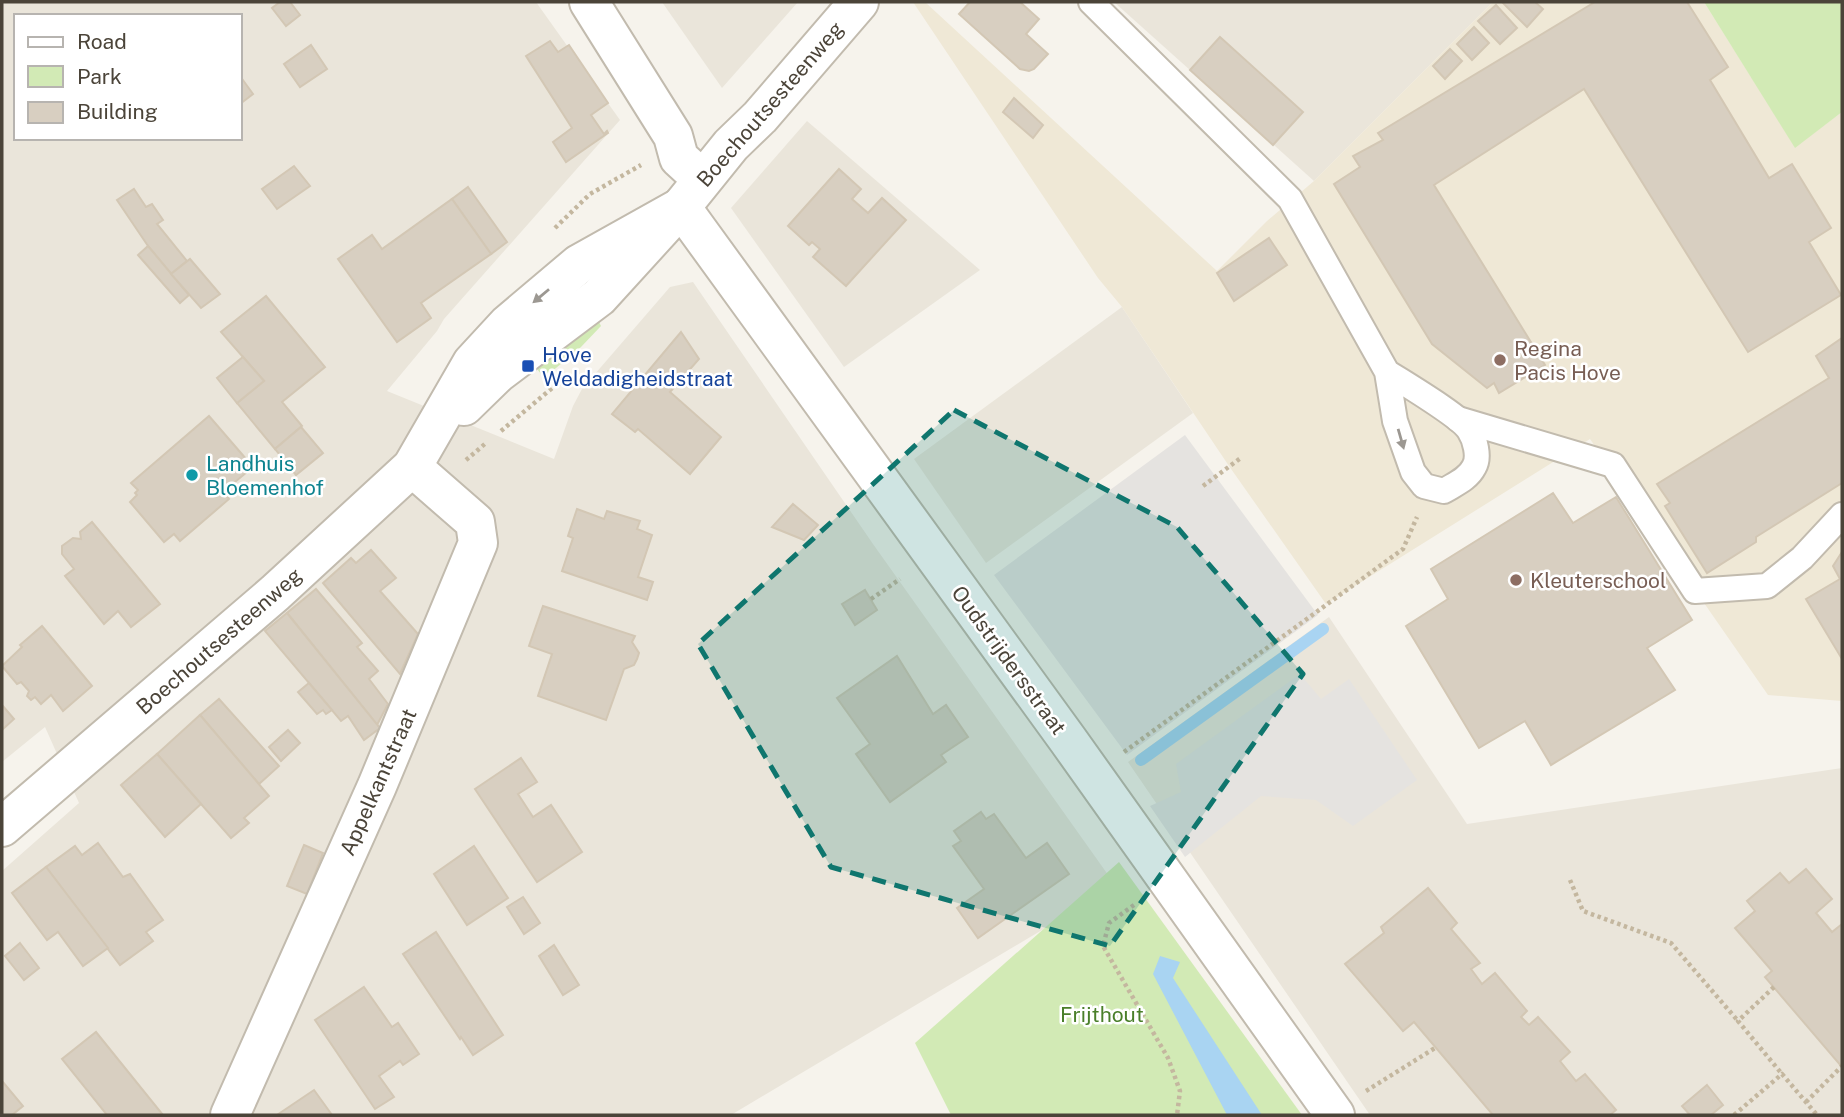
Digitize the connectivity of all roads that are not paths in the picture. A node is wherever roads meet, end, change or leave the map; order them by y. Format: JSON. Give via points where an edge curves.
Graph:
{"nodes":[{"id":1,"x":589,"y":2,"type":"edge"},
{"id":2,"x":859,"y":2,"type":"edge"},
{"id":3,"x":1091,"y":2,"type":"edge"},
{"id":4,"x":692,"y":193,"type":"junction"},
{"id":5,"x":579,"y":264,"type":"junction"},
{"id":6,"x":599,"y":297,"type":"junction"},
{"id":7,"x":1387,"y":372,"type":"junction"},
{"id":8,"x":1458,"y":419,"type":"junction"},
{"id":9,"x":419,"y":456,"type":"junction"},
{"id":10,"x":1842,"y":515,"type":"edge"},
{"id":11,"x":2,"y":827,"type":"edge"},
{"id":12,"x":1334,"y":1113,"type":"edge"},
{"id":13,"x":230,"y":1115,"type":"edge"}],
"edges":[{"from":1,"to":4,"type":"street","name":"Oudstrijdersstraat","via":[[673,136]]},
{"from":2,"to":4,"type":"street","name":"Boechoutsesteenweg"},
{"from":3,"to":7,"type":"lane","via":[[1290,199]]},
{"from":4,"to":5,"type":"street","name":"Boechoutsesteenweg"},
{"from":4,"to":6,"type":"street","name":"Boechoutsesteenweg"},
{"from":4,"to":12,"type":"street","name":"Oudstrijdersstraat","via":[[1093,775]]},
{"from":5,"to":6,"type":"street"},
{"from":5,"to":9,"type":"street","name":"Boechoutsesteenweg","one_way":true,"via":[[508,324],[472,363]]},
{"from":6,"to":9,"type":"street","name":"Boechoutsesteenweg","via":[[498,373]]},
{"from":7,"to":8,"type":"lane"},
{"from":7,"to":8,"type":"lane","one_way":true,"via":[[1405,452],[1424,486],[1444,491],[1476,465],[1469,429]]},
{"from":8,"to":10,"type":"lane","via":[[1613,465],[1695,591],[1767,586],[1802,558]]},
{"from":9,"to":11,"type":"street","name":"Boechoutsesteenweg","via":[[275,593]]},
{"from":9,"to":13,"type":"street","name":"Appelkantstraat","via":[[475,522],[478,543],[377,786]]}]}
